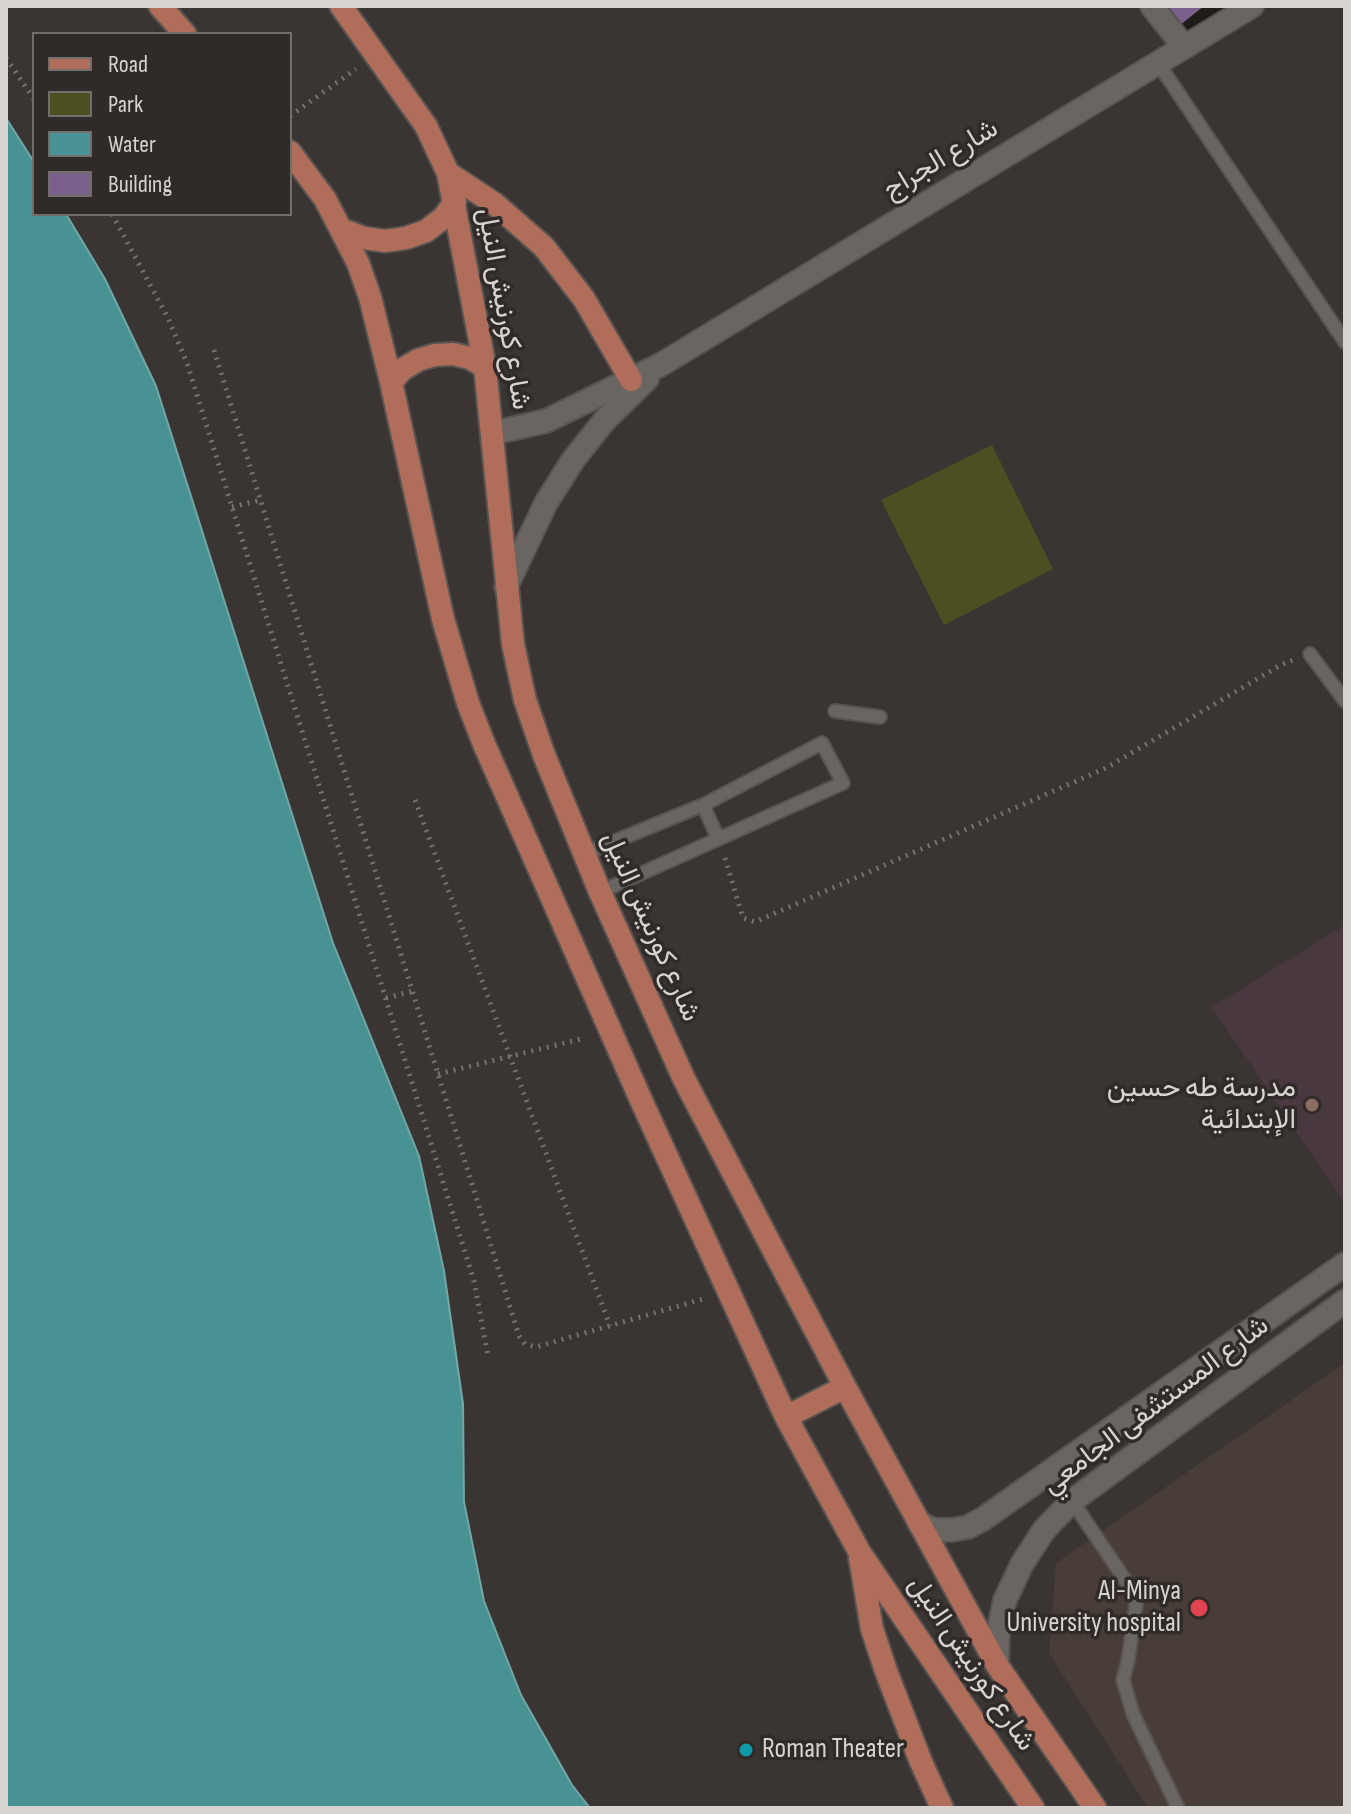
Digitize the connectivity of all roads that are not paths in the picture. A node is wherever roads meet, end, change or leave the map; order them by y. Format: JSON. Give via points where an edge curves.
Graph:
{"nodes":[{"id":1,"x":160,"y":6,"type":"edge"},
{"id":2,"x":341,"y":6,"type":"edge"},
{"id":3,"x":1152,"y":6,"type":"edge"},
{"id":4,"x":1252,"y":6,"type":"edge"},
{"id":5,"x":183,"y":32,"type":"edge"},
{"id":6,"x":1184,"y":47,"type":"junction"},
{"id":7,"x":1158,"y":63,"type":"junction"},
{"id":8,"x":292,"y":155,"type":"edge"},
{"id":9,"x":448,"y":173,"type":"junction"},
{"id":10,"x":455,"y":202,"type":"junction"},
{"id":11,"x":343,"y":230,"type":"junction"},
{"id":12,"x":1345,"y":342,"type":"edge"},
{"id":13,"x":662,"y":364,"type":"junction"},
{"id":14,"x":485,"y":367,"type":"junction"},
{"id":15,"x":631,"y":380,"type":"junction"},
{"id":16,"x":391,"y":382,"type":"junction"},
{"id":17,"x":493,"y":433,"type":"junction"},
{"id":18,"x":506,"y":587,"type":"junction"},
{"id":19,"x":1310,"y":654,"type":"road end"},
{"id":20,"x":1345,"y":701,"type":"edge"},
{"id":21,"x":835,"y":711,"type":"dead end"},
{"id":22,"x":880,"y":717,"type":"dead end"},
{"id":23,"x":703,"y":805,"type":"junction"},
{"id":24,"x":718,"y":838,"type":"junction"},
{"id":25,"x":584,"y":854,"type":"junction"},
{"id":26,"x":600,"y":892,"type":"junction"},
{"id":27,"x":1345,"y":1264,"type":"edge"},
{"id":28,"x":1345,"y":1301,"type":"edge"},
{"id":29,"x":845,"y":1387,"type":"junction"},
{"id":30,"x":786,"y":1417,"type":"junction"},
{"id":31,"x":1072,"y":1501,"type":"junction"},
{"id":32,"x":919,"y":1523,"type":"junction"},
{"id":33,"x":860,"y":1553,"type":"junction"},
{"id":34,"x":997,"y":1665,"type":"junction"},
{"id":35,"x":942,"y":1808,"type":"edge"},
{"id":36,"x":1033,"y":1808,"type":"edge"},
{"id":37,"x":1095,"y":1808,"type":"edge"},
{"id":38,"x":1178,"y":1808,"type":"edge"}],
"edges":[{"from":1,"to":5,"type":"main road"},
{"from":2,"to":9,"type":"main road","name":"شارع كورنيش النيل","via":[[426,126]]},
{"from":3,"to":6,"type":"street"},
{"from":4,"to":6,"type":"street","name":"شارع الجراج"},
{"from":6,"to":7,"type":"street","name":"شارع الجراج"},
{"from":7,"to":12,"type":"lane"},
{"from":7,"to":13,"type":"street","name":"شارع الجراج"},
{"from":8,"to":11,"type":"main road","name":"شارع كورنيش النيل"},
{"from":9,"to":10,"type":"main road","name":"شارع كورنيش النيل"},
{"from":9,"to":15,"type":"main road","via":[[495,204],[544,247],[584,299]]},
{"from":10,"to":11,"type":"main road","via":[[426,231],[406,238],[385,241]]},
{"from":10,"to":14,"type":"main road","name":"شارع كورنيش النيل"},
{"from":11,"to":16,"type":"main road","name":"شارع كورنيش النيل","via":[[370,297]]},
{"from":13,"to":15,"type":"street","name":"شارع الجراج"},
{"from":13,"to":18,"type":"street","name":"شارع الجراج","via":[[573,460]]},
{"from":14,"to":16,"type":"main road","via":[[470,358],[435,355],[403,369]]},
{"from":14,"to":17,"type":"main road","name":"شارع كورنيش النيل"},
{"from":15,"to":17,"type":"street","name":"شارع الجراج","via":[[546,421]]},
{"from":16,"to":30,"type":"main road","name":"شارع كورنيش النيل","via":[[432,577],[484,744]]},
{"from":17,"to":18,"type":"main road","name":"شارع كورنيش النيل"},
{"from":18,"to":25,"type":"main road","name":"شارع كورنيش النيل","via":[[525,700]]},
{"from":19,"to":20,"type":"lane"},
{"from":21,"to":22,"type":"lane"},
{"from":23,"to":24,"type":"lane"},
{"from":23,"to":24,"type":"lane","via":[[822,743],[843,783]]},
{"from":23,"to":25,"type":"lane"},
{"from":24,"to":26,"type":"lane"},
{"from":25,"to":26,"type":"main road","name":"شارع كورنيش النيل"},
{"from":26,"to":29,"type":"main road","name":"شارع كورنيش النيل","via":[[684,1079]]},
{"from":27,"to":32,"type":"street","name":"شارع المستشفى الجامعي","via":[[983,1519],[951,1530]]},
{"from":28,"to":31,"type":"street","name":"شارع المستشفى الجامعي"},
{"from":29,"to":30,"type":"main road"},
{"from":29,"to":32,"type":"main road","name":"شارع كورنيش النيل"},
{"from":30,"to":33,"type":"main road","name":"شارع كورنيش النيل"},
{"from":31,"to":34,"type":"street","name":"شارع المستشفى الجامعي","via":[[1044,1530],[1005,1600]]},
{"from":31,"to":38,"type":"lane","via":[[1130,1587],[1136,1605],[1123,1680],[1133,1714]]},
{"from":32,"to":34,"type":"main road","name":"شارع كورنيش النيل"},
{"from":33,"to":35,"type":"main road","name":"شارع كورنيش النيل","via":[[881,1657]]},
{"from":33,"to":36,"type":"main road","name":"شارع كورنيش النيل"},
{"from":34,"to":37,"type":"main road","name":"شارع كورنيش النيل"}]}
